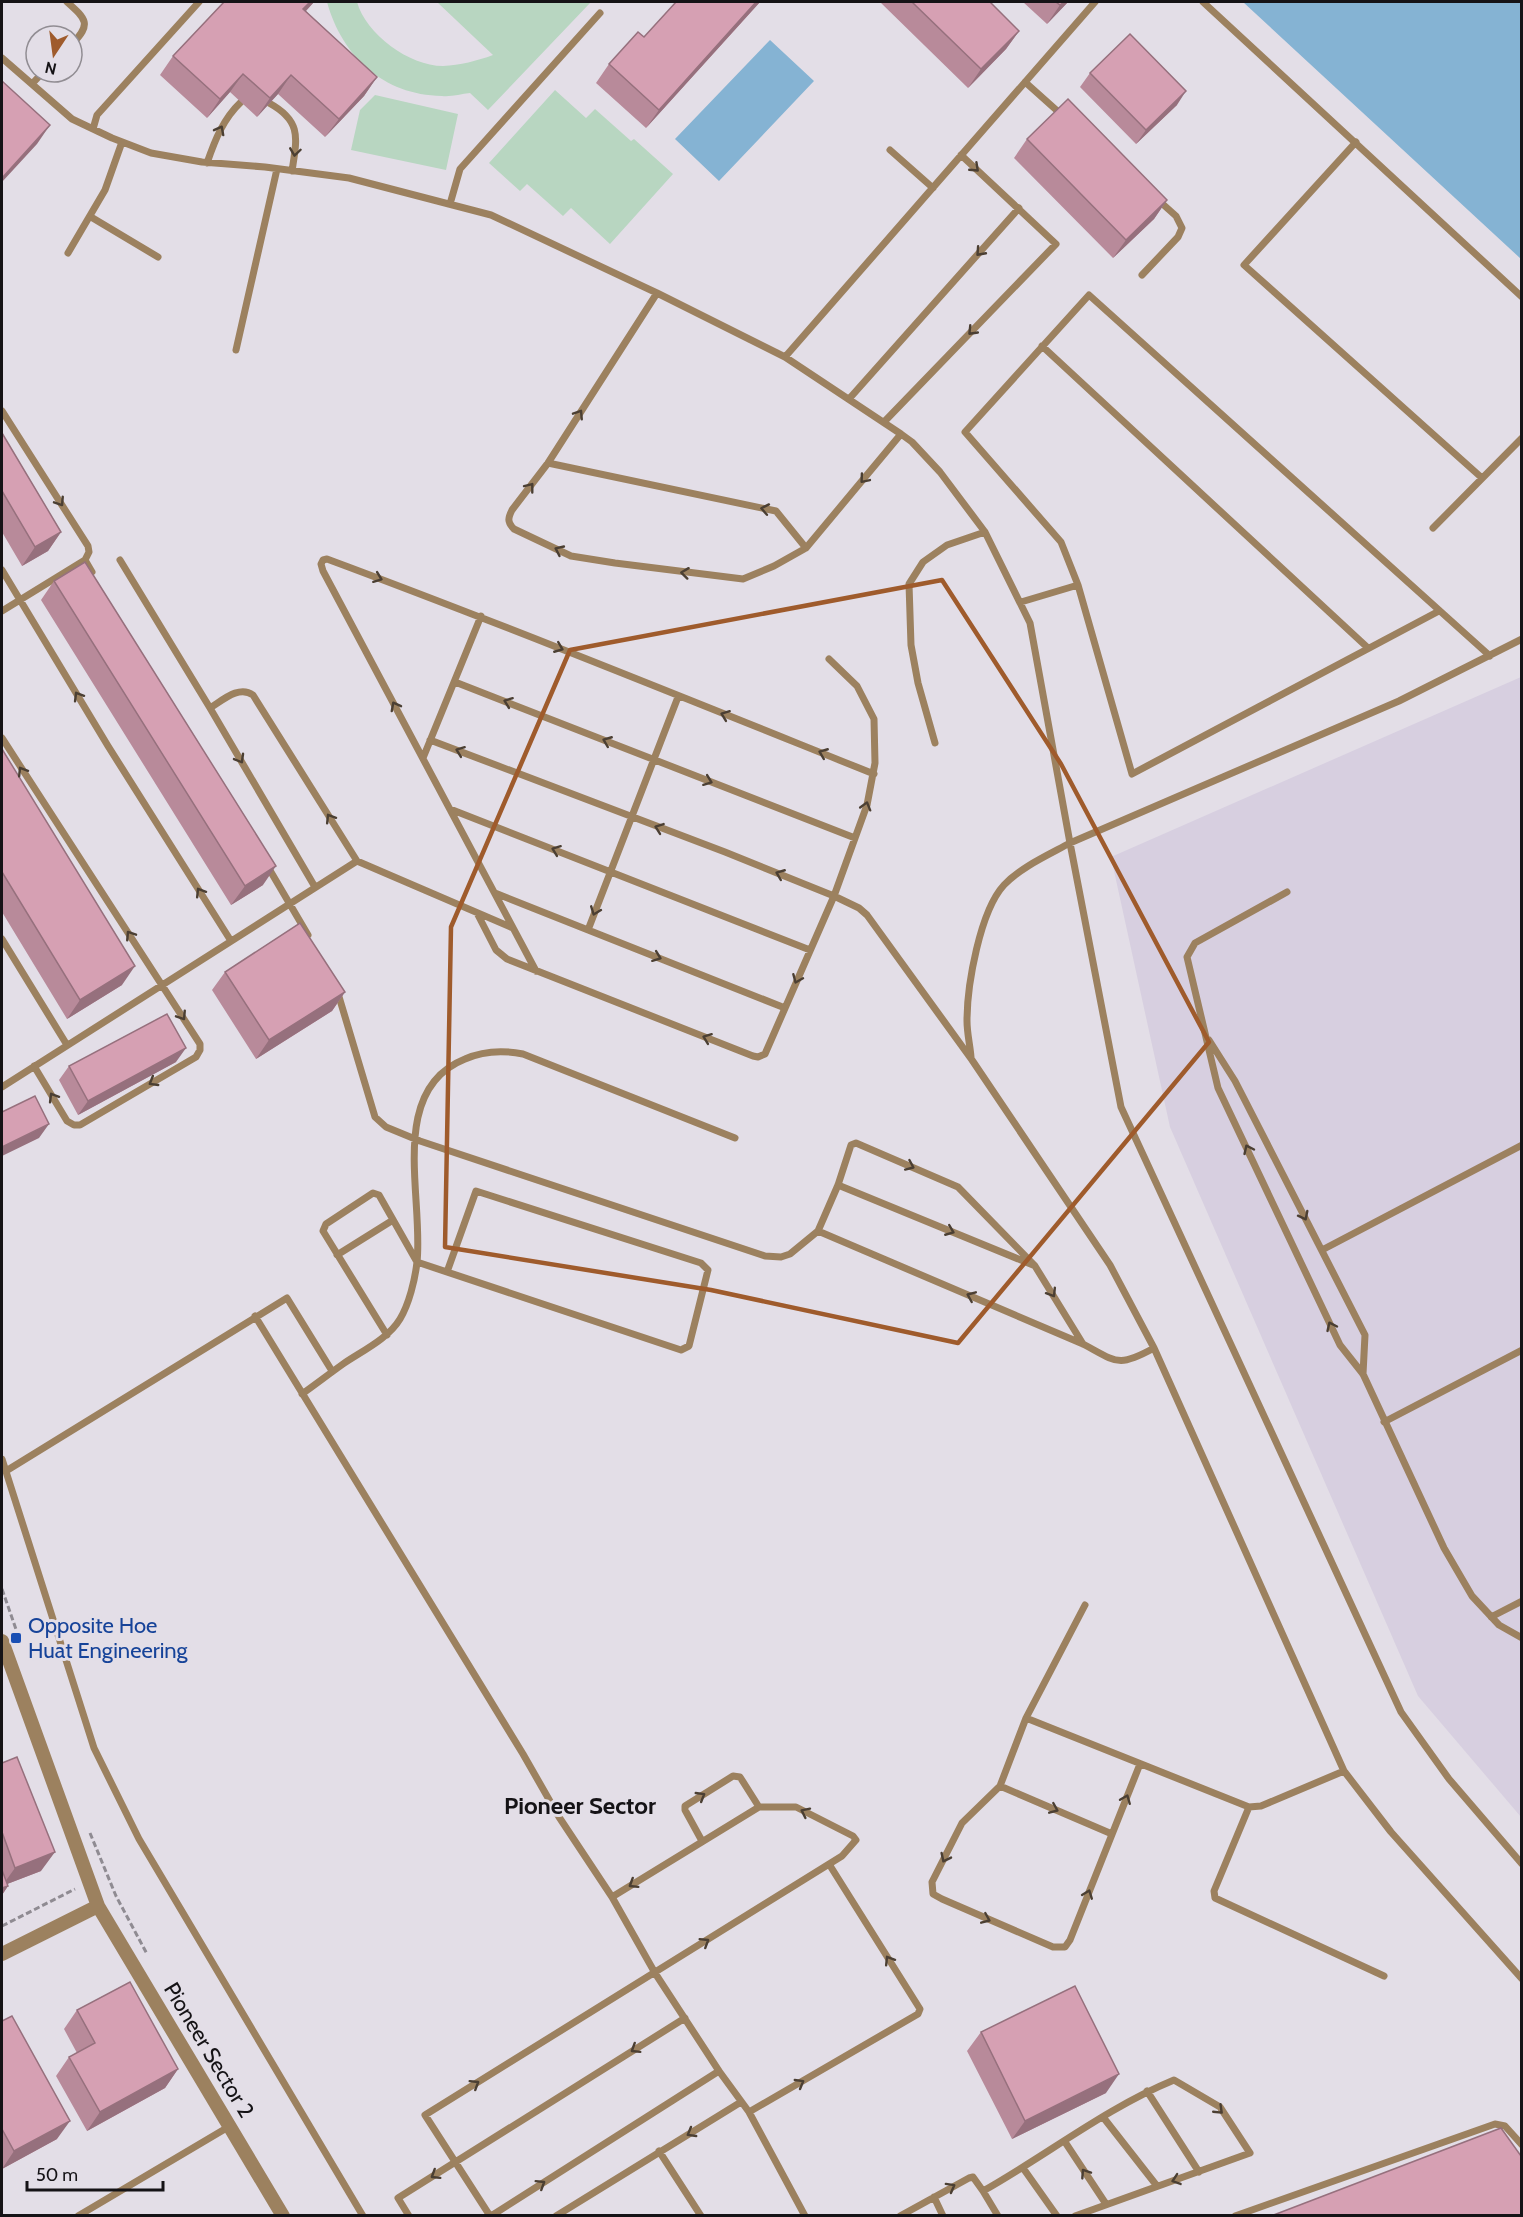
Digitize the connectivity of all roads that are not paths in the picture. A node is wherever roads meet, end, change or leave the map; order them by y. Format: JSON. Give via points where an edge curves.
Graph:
{"nodes":[{"id":1,"x":67,"y":2,"type":"edge"},
{"id":2,"x":200,"y":2,"type":"edge"},
{"id":3,"x":1095,"y":2,"type":"edge"},
{"id":4,"x":1203,"y":2,"type":"edge"},
{"id":5,"x":600,"y":13,"type":"dead end"},
{"id":6,"x":84,"y":32,"type":"edge"},
{"id":7,"x":2,"y":58,"type":"edge"},
{"id":8,"x":24,"y":77,"type":"edge"},
{"id":9,"x":1025,"y":82,"type":"junction"},
{"id":10,"x":32,"y":84,"type":"edge"},
{"id":11,"x":241,"y":102,"type":"dead end"},
{"id":12,"x":269,"y":104,"type":"edge"},
{"id":13,"x":1069,"y":122,"type":"edge"},
{"id":14,"x":93,"y":129,"type":"junction"},
{"id":15,"x":122,"y":142,"type":"junction"},
{"id":16,"x":1356,"y":142,"type":"junction"},
{"id":17,"x":890,"y":150,"type":"dead end"},
{"id":18,"x":961,"y":155,"type":"junction"},
{"id":19,"x":207,"y":163,"type":"junction"},
{"id":20,"x":278,"y":169,"type":"junction"},
{"id":21,"x":292,"y":171,"type":"junction"},
{"id":22,"x":933,"y":188,"type":"junction"},
{"id":23,"x":1149,"y":192,"type":"edge"},
{"id":24,"x":450,"y":204,"type":"junction"},
{"id":25,"x":1019,"y":208,"type":"junction"},
{"id":26,"x":91,"y":217,"type":"junction"},
{"id":27,"x":68,"y":253,"type":"dead end"},
{"id":28,"x":158,"y":257,"type":"dead end"},
{"id":29,"x":1142,"y":275,"type":"dead end"},
{"id":30,"x":657,"y":293,"type":"junction"},
{"id":31,"x":1521,"y":297,"type":"edge"},
{"id":32,"x":1042,"y":346,"type":"junction"},
{"id":33,"x":236,"y":350,"type":"dead end"},
{"id":34,"x":785,"y":357,"type":"junction"},
{"id":35,"x":849,"y":399,"type":"junction"},
{"id":36,"x":2,"y":411,"type":"edge"},
{"id":37,"x":884,"y":422,"type":"junction"},
{"id":38,"x":901,"y":434,"type":"junction"},
{"id":39,"x":1521,"y":438,"type":"edge"},
{"id":40,"x":548,"y":463,"type":"junction"},
{"id":41,"x":1482,"y":478,"type":"junction"},
{"id":42,"x":1433,"y":528,"type":"dead end"},
{"id":43,"x":985,"y":532,"type":"junction"},
{"id":44,"x":806,"y":548,"type":"junction"},
{"id":45,"x":120,"y":560,"type":"dead end"},
{"id":46,"x":84,"y":561,"type":"junction"},
{"id":47,"x":2,"y":570,"type":"edge"},
{"id":48,"x":96,"y":579,"type":"edge"},
{"id":49,"x":1078,"y":585,"type":"junction"},
{"id":50,"x":20,"y":600,"type":"junction"},
{"id":51,"x":1021,"y":602,"type":"junction"},
{"id":52,"x":2,"y":611,"type":"edge"},
{"id":53,"x":1439,"y":611,"type":"junction"},
{"id":54,"x":481,"y":616,"type":"junction"},
{"id":55,"x":1521,"y":639,"type":"edge"},
{"id":56,"x":1368,"y":648,"type":"junction"},
{"id":57,"x":1490,"y":656,"type":"junction"},
{"id":58,"x":829,"y":659,"type":"dead end"},
{"id":59,"x":455,"y":682,"type":"junction"},
{"id":60,"x":678,"y":697,"type":"junction"},
{"id":61,"x":210,"y":708,"type":"junction"},
{"id":62,"x":2,"y":738,"type":"edge"},
{"id":63,"x":430,"y":740,"type":"junction"},
{"id":64,"x":935,"y":743,"type":"dead end"},
{"id":65,"x":423,"y":758,"type":"junction"},
{"id":66,"x":654,"y":759,"type":"junction"},
{"id":67,"x":874,"y":774,"type":"junction"},
{"id":68,"x":450,"y":809,"type":"junction"},
{"id":69,"x":632,"y":818,"type":"junction"},
{"id":70,"x":855,"y":838,"type":"junction"},
{"id":71,"x":1070,"y":843,"type":"junction"},
{"id":72,"x":357,"y":861,"type":"junction"},
{"id":73,"x":266,"y":864,"type":"edge"},
{"id":74,"x":610,"y":872,"type":"junction"},
{"id":75,"x":315,"y":888,"type":"junction"},
{"id":76,"x":1287,"y":892,"type":"dead end"},
{"id":77,"x":495,"y":893,"type":"junction"},
{"id":78,"x":834,"y":896,"type":"junction"},
{"id":79,"x":289,"y":904,"type":"junction"},
{"id":80,"x":477,"y":913,"type":"junction"},
{"id":81,"x":513,"y":928,"type":"junction"},
{"id":82,"x":588,"y":930,"type":"junction"},
{"id":83,"x":2,"y":939,"type":"edge"},
{"id":84,"x":231,"y":941,"type":"junction"},
{"id":85,"x":312,"y":942,"type":"edge"},
{"id":86,"x":810,"y":950,"type":"junction"},
{"id":87,"x":536,"y":971,"type":"junction"},
{"id":88,"x":335,"y":982,"type":"edge"},
{"id":89,"x":162,"y":984,"type":"junction"},
{"id":90,"x":785,"y":1008,"type":"junction"},
{"id":91,"x":1206,"y":1035,"type":"junction"},
{"id":92,"x":67,"y":1045,"type":"junction"},
{"id":93,"x":972,"y":1060,"type":"junction"},
{"id":94,"x":34,"y":1066,"type":"junction"},
{"id":95,"x":2,"y":1087,"type":"edge"},
{"id":96,"x":415,"y":1138,"type":"junction"},
{"id":97,"x":735,"y":1138,"type":"dead end"},
{"id":98,"x":1521,"y":1145,"type":"edge"},
{"id":99,"x":838,"y":1185,"type":"junction"},
{"id":100,"x":393,"y":1220,"type":"junction"},
{"id":101,"x":818,"y":1231,"type":"junction"},
{"id":102,"x":1322,"y":1251,"type":"junction"},
{"id":103,"x":337,"y":1255,"type":"junction"},
{"id":104,"x":417,"y":1262,"type":"junction"},
{"id":105,"x":1035,"y":1266,"type":"junction"},
{"id":106,"x":447,"y":1272,"type":"junction"},
{"id":107,"x":255,"y":1316,"type":"junction"},
{"id":108,"x":387,"y":1335,"type":"junction"},
{"id":109,"x":1083,"y":1344,"type":"junction"},
{"id":110,"x":1154,"y":1348,"type":"junction"},
{"id":111,"x":1521,"y":1350,"type":"edge"},
{"id":112,"x":332,"y":1371,"type":"junction"},
{"id":113,"x":1363,"y":1374,"type":"junction"},
{"id":114,"x":302,"y":1394,"type":"junction"},
{"id":115,"x":1384,"y":1422,"type":"junction"},
{"id":116,"x":2,"y":1460,"type":"edge"},
{"id":117,"x":6,"y":1471,"type":"junction"},
{"id":118,"x":1521,"y":1601,"type":"edge"},
{"id":119,"x":1085,"y":1605,"type":"dead end"},
{"id":120,"x":1491,"y":1617,"type":"junction"},
{"id":121,"x":1521,"y":1638,"type":"edge"},
{"id":122,"x":2,"y":1641,"type":"edge"},
{"id":123,"x":1026,"y":1718,"type":"junction"},
{"id":124,"x":1140,"y":1764,"type":"junction"},
{"id":125,"x":1344,"y":1771,"type":"junction"},
{"id":126,"x":1000,"y":1786,"type":"junction"},
{"id":127,"x":759,"y":1807,"type":"junction"},
{"id":128,"x":1250,"y":1807,"type":"junction"},
{"id":129,"x":1112,"y":1834,"type":"junction"},
{"id":130,"x":702,"y":1841,"type":"junction"},
{"id":131,"x":829,"y":1864,"type":"junction"},
{"id":132,"x":1521,"y":1864,"type":"edge"},
{"id":133,"x":612,"y":1897,"type":"junction"},
{"id":134,"x":98,"y":1906,"type":"junction"},
{"id":135,"x":2,"y":1954,"type":"edge"},
{"id":136,"x":655,"y":1973,"type":"junction"},
{"id":137,"x":1384,"y":1976,"type":"dead end"},
{"id":138,"x":1521,"y":1978,"type":"edge"},
{"id":139,"x":685,"y":2018,"type":"junction"},
{"id":140,"x":719,"y":2071,"type":"junction"},
{"id":141,"x":1148,"y":2091,"type":"junction"},
{"id":142,"x":741,"y":2102,"type":"junction"},
{"id":143,"x":749,"y":2112,"type":"junction"},
{"id":144,"x":1103,"y":2117,"type":"junction"},
{"id":145,"x":230,"y":2126,"type":"junction"},
{"id":146,"x":1065,"y":2142,"type":"junction"},
{"id":147,"x":1521,"y":2145,"type":"edge"},
{"id":148,"x":659,"y":2151,"type":"junction"},
{"id":149,"x":457,"y":2162,"type":"junction"},
{"id":150,"x":1023,"y":2169,"type":"junction"},
{"id":151,"x":1199,"y":2172,"type":"junction"},
{"id":152,"x":1157,"y":2186,"type":"junction"},
{"id":153,"x":983,"y":2190,"type":"junction"},
{"id":154,"x":934,"y":2197,"type":"junction"},
{"id":155,"x":1106,"y":2204,"type":"junction"},
{"id":156,"x":78,"y":2216,"type":"edge"},
{"id":157,"x":283,"y":2216,"type":"edge"},
{"id":158,"x":363,"y":2216,"type":"edge"},
{"id":159,"x":409,"y":2216,"type":"edge"},
{"id":160,"x":491,"y":2216,"type":"edge"},
{"id":161,"x":556,"y":2216,"type":"edge"},
{"id":162,"x":701,"y":2216,"type":"edge"},
{"id":163,"x":806,"y":2216,"type":"edge"},
{"id":164,"x":900,"y":2216,"type":"edge"},
{"id":165,"x":943,"y":2216,"type":"edge"},
{"id":166,"x":999,"y":2216,"type":"edge"},
{"id":167,"x":1057,"y":2216,"type":"edge"},
{"id":168,"x":1074,"y":2216,"type":"edge"},
{"id":169,"x":1235,"y":2216,"type":"edge"}],
"edges":[{"from":1,"to":6,"type":"lane","via":[[81,15]]},
{"from":2,"to":14,"type":"lane","via":[[97,115]]},
{"from":3,"to":9,"type":"lane"},
{"from":4,"to":16,"type":"lane"},
{"from":5,"to":24,"type":"lane","via":[[460,169]]},
{"from":7,"to":8,"type":"lane"},
{"from":9,"to":13,"type":"lane"},
{"from":9,"to":18,"type":"lane"},
{"from":10,"to":14,"type":"lane","via":[[72,118]]},
{"from":19,"to":11,"type":"lane","one_way":true,"via":[[229,114]]},
{"from":12,"to":21,"type":"lane","one_way":true,"via":[[282,111],[296,127]]},
{"from":14,"to":15,"type":"lane"},
{"from":15,"to":19,"type":"lane","via":[[151,153]]},
{"from":15,"to":26,"type":"lane"},
{"from":16,"to":31,"type":"lane"},
{"from":16,"to":41,"type":"lane","via":[[1244,265]]},
{"from":17,"to":22,"type":"lane"},
{"from":18,"to":22,"type":"lane"},
{"from":18,"to":25,"type":"lane","one_way":true},
{"from":19,"to":20,"type":"lane"},
{"from":20,"to":21,"type":"lane"},
{"from":20,"to":33,"type":"lane"},
{"from":21,"to":24,"type":"lane","via":[[349,178]]},
{"from":22,"to":34,"type":"lane"},
{"from":23,"to":29,"type":"lane","via":[[1176,216],[1182,228]]},
{"from":24,"to":30,"type":"lane","via":[[491,215]]},
{"from":25,"to":35,"type":"lane","one_way":true},
{"from":25,"to":37,"type":"lane","one_way":true,"via":[[1056,244]]},
{"from":26,"to":27,"type":"lane"},
{"from":26,"to":28,"type":"lane"},
{"from":30,"to":34,"type":"lane"},
{"from":40,"to":30,"type":"lane","one_way":true},
{"from":32,"to":49,"type":"lane","via":[[965,432],[1061,542]]},
{"from":32,"to":53,"type":"lane","via":[[1089,295]]},
{"from":32,"to":56,"type":"lane"},
{"from":34,"to":35,"type":"lane"},
{"from":35,"to":37,"type":"lane"},
{"from":36,"to":46,"type":"lane","one_way":true,"via":[[88,546]]},
{"from":37,"to":38,"type":"lane"},
{"from":38,"to":43,"type":"lane","via":[[940,472]]},
{"from":38,"to":44,"type":"lane","one_way":true},
{"from":39,"to":41,"type":"lane"},
{"from":44,"to":40,"type":"lane","one_way":true,"via":[[776,512]]},
{"from":44,"to":40,"type":"lane","one_way":true,"via":[[743,579],[572,556],[509,523],[512,510]]},
{"from":41,"to":42,"type":"lane"},
{"from":43,"to":51,"type":"lane"},
{"from":43,"to":64,"type":"lane","via":[[947,545],[923,562],[909,584],[911,645]]},
{"from":45,"to":61,"type":"lane"},
{"from":46,"to":48,"type":"lane"},
{"from":46,"to":50,"type":"lane"},
{"from":47,"to":50,"type":"lane"},
{"from":49,"to":51,"type":"lane"},
{"from":49,"to":56,"type":"lane","via":[[1131,774]]},
{"from":50,"to":52,"type":"lane"},
{"from":84,"to":50,"type":"lane","one_way":true},
{"from":51,"to":71,"type":"lane","via":[[1030,623]]},
{"from":53,"to":56,"type":"lane"},
{"from":53,"to":57,"type":"lane"},
{"from":54,"to":59,"type":"lane"},
{"from":54,"to":60,"type":"lane","one_way":true},
{"from":65,"to":54,"type":"lane","one_way":true,"via":[[321,564],[327,559]]},
{"from":55,"to":57,"type":"lane"},
{"from":57,"to":71,"type":"lane","via":[[1399,701]]},
{"from":58,"to":67,"type":"lane","via":[[857,686],[874,719]]},
{"from":59,"to":63,"type":"lane"},
{"from":66,"to":59,"type":"lane","one_way":true},
{"from":60,"to":66,"type":"lane"},
{"from":67,"to":60,"type":"lane","one_way":true},
{"from":72,"to":61,"type":"lane","one_way":true,"via":[[253,695],[238,692]]},
{"from":61,"to":75,"type":"lane","one_way":true},
{"from":89,"to":62,"type":"lane","one_way":true},
{"from":63,"to":65,"type":"lane"},
{"from":69,"to":63,"type":"lane","one_way":true},
{"from":65,"to":68,"type":"lane"},
{"from":66,"to":69,"type":"lane"},
{"from":66,"to":70,"type":"lane","one_way":true},
{"from":70,"to":67,"type":"lane","one_way":true},
{"from":74,"to":68,"type":"lane","one_way":true},
{"from":68,"to":77,"type":"lane"},
{"from":69,"to":74,"type":"lane"},
{"from":78,"to":69,"type":"lane","one_way":true},
{"from":70,"to":78,"type":"lane"},
{"from":71,"to":93,"type":"lane","via":[[1004,885],[992,904],[971,973],[967,1021]]},
{"from":71,"to":132,"type":"lane","via":[[1121,1107],[1401,1712],[1449,1779]]},
{"from":72,"to":75,"type":"lane"},
{"from":72,"to":80,"type":"lane"},
{"from":73,"to":79,"type":"lane"},
{"from":74,"to":82,"type":"lane","one_way":true},
{"from":74,"to":86,"type":"lane"},
{"from":75,"to":79,"type":"lane"},
{"from":76,"to":91,"type":"lane","via":[[1195,943],[1190,950],[1187,957]]},
{"from":77,"to":81,"type":"lane"},
{"from":77,"to":82,"type":"lane"},
{"from":78,"to":86,"type":"lane"},
{"from":78,"to":93,"type":"lane","via":[[867,915]]},
{"from":79,"to":84,"type":"lane"},
{"from":79,"to":85,"type":"lane"},
{"from":80,"to":81,"type":"lane"},
{"from":80,"to":87,"type":"lane","via":[[501,956]]},
{"from":81,"to":87,"type":"lane"},
{"from":82,"to":90,"type":"lane","one_way":true},
{"from":83,"to":92,"type":"lane"},
{"from":84,"to":89,"type":"lane"},
{"from":86,"to":90,"type":"lane","one_way":true},
{"from":90,"to":87,"type":"lane","one_way":true,"via":[[765,1054],[758,1057]]},
{"from":88,"to":96,"type":"lane","via":[[375,1117]]},
{"from":89,"to":92,"type":"lane"},
{"from":89,"to":94,"type":"lane","one_way":true,"via":[[200,1044],[196,1057],[81,1125],[67,1121]]},
{"from":91,"to":102,"type":"lane","one_way":true,"via":[[1235,1081]]},
{"from":113,"to":91,"type":"lane","one_way":true,"via":[[1340,1345],[1218,1088]]},
{"from":92,"to":94,"type":"lane"},
{"from":93,"to":110,"type":"lane","via":[[1110,1265]]},
{"from":94,"to":95,"type":"lane"},
{"from":96,"to":97,"type":"lane","via":[[422,1099],[434,1079],[451,1064],[477,1054],[509,1051]]},
{"from":96,"to":101,"type":"lane","via":[[765,1256],[790,1254]]},
{"from":96,"to":104,"type":"lane"},
{"from":98,"to":102,"type":"lane"},
{"from":99,"to":101,"type":"lane"},
{"from":99,"to":105,"type":"lane","one_way":true},
{"from":99,"to":105,"type":"lane","one_way":true,"via":[[851,1145],[856,1143],[958,1187]]},
{"from":100,"to":103,"type":"lane"},
{"from":100,"to":103,"type":"lane","via":[[379,1195],[373,1193],[326,1224],[324,1234]]},
{"from":100,"to":104,"type":"lane"},
{"from":109,"to":101,"type":"lane","one_way":true},
{"from":102,"to":113,"type":"lane","via":[[1365,1335]]},
{"from":103,"to":108,"type":"lane"},
{"from":104,"to":106,"type":"lane"},
{"from":104,"to":108,"type":"lane","via":[[407,1303]]},
{"from":105,"to":109,"type":"lane","one_way":true},
{"from":106,"to":106,"type":"lane","via":[[476,1191],[701,1263],[708,1270],[690,1346],[681,1350]]},
{"from":107,"to":112,"type":"lane","via":[[287,1298]]},
{"from":107,"to":114,"type":"lane"},
{"from":107,"to":117,"type":"lane"},
{"from":108,"to":112,"type":"lane"},
{"from":109,"to":110,"type":"lane","via":[[1123,1362]]},
{"from":110,"to":125,"type":"lane"},
{"from":111,"to":115,"type":"lane"},
{"from":112,"to":114,"type":"lane"},
{"from":113,"to":115,"type":"lane"},
{"from":114,"to":133,"type":"lane","via":[[559,1817]]},
{"from":115,"to":120,"type":"lane","via":[[1444,1548],[1472,1596]]},
{"from":116,"to":117,"type":"lane"},
{"from":117,"to":158,"type":"lane","via":[[94,1748],[139,1839]]},
{"from":118,"to":120,"type":"lane"},
{"from":119,"to":123,"type":"lane"},
{"from":120,"to":121,"type":"lane"},
{"from":122,"to":134,"type":"street","name":"Pioneer Sector 2"},
{"from":123,"to":124,"type":"lane"},
{"from":123,"to":126,"type":"lane"},
{"from":124,"to":128,"type":"lane"},
{"from":129,"to":124,"type":"lane","one_way":true},
{"from":125,"to":128,"type":"lane","via":[[1261,1806]]},
{"from":125,"to":138,"type":"lane","via":[[1391,1832]]},
{"from":126,"to":129,"type":"lane","one_way":true},
{"from":126,"to":129,"type":"lane","one_way":true,"via":[[962,1823],[932,1882],[933,1894],[1053,1947],[1065,1947],[1070,1940]]},
{"from":127,"to":130,"type":"lane"},
{"from":130,"to":127,"type":"lane","one_way":true,"via":[[686,1806],[733,1776],[740,1777]]},
{"from":131,"to":127,"type":"lane","one_way":true,"via":[[856,1840],[853,1836],[796,1807]]},
{"from":128,"to":137,"type":"lane","via":[[1214,1891],[1215,1898]]},
{"from":130,"to":133,"type":"lane","one_way":true},
{"from":136,"to":131,"type":"lane","one_way":true},
{"from":143,"to":131,"type":"lane","one_way":true,"via":[[918,2014],[920,2009]]},
{"from":133,"to":136,"type":"lane"},
{"from":134,"to":135,"type":"street"},
{"from":134,"to":145,"type":"street","name":"Pioneer Sector 2"},
{"from":136,"to":139,"type":"lane"},
{"from":149,"to":136,"type":"lane","one_way":true,"via":[[425,2115]]},
{"from":139,"to":140,"type":"lane"},
{"from":139,"to":149,"type":"lane","one_way":true},
{"from":140,"to":142,"type":"lane"},
{"from":160,"to":140,"type":"lane","one_way":true},
{"from":141,"to":144,"type":"lane"},
{"from":141,"to":151,"type":"lane"},
{"from":141,"to":151,"type":"lane","one_way":true,"via":[[1174,2080],[1220,2107],[1250,2153]]},
{"from":142,"to":143,"type":"lane"},
{"from":142,"to":148,"type":"lane","one_way":true},
{"from":143,"to":163,"type":"lane"},
{"from":144,"to":146,"type":"lane"},
{"from":144,"to":152,"type":"lane"},
{"from":145,"to":156,"type":"lane"},
{"from":145,"to":157,"type":"street","name":"Pioneer Sector 2"},
{"from":146,"to":150,"type":"lane"},
{"from":155,"to":146,"type":"lane","one_way":true},
{"from":147,"to":169,"type":"lane","via":[[1509,2130],[1495,2124]]},
{"from":148,"to":161,"type":"lane"},
{"from":148,"to":162,"type":"lane"},
{"from":149,"to":159,"type":"lane","one_way":true,"via":[[398,2198]]},
{"from":149,"to":160,"type":"lane"},
{"from":150,"to":153,"type":"lane"},
{"from":150,"to":167,"type":"lane"},
{"from":151,"to":152,"type":"lane","one_way":true},
{"from":152,"to":155,"type":"lane"},
{"from":154,"to":153,"type":"lane","one_way":true,"via":[[973,2177]]},
{"from":153,"to":166,"type":"lane"},
{"from":154,"to":164,"type":"lane"},
{"from":154,"to":165,"type":"lane"},
{"from":155,"to":168,"type":"lane"}]}
